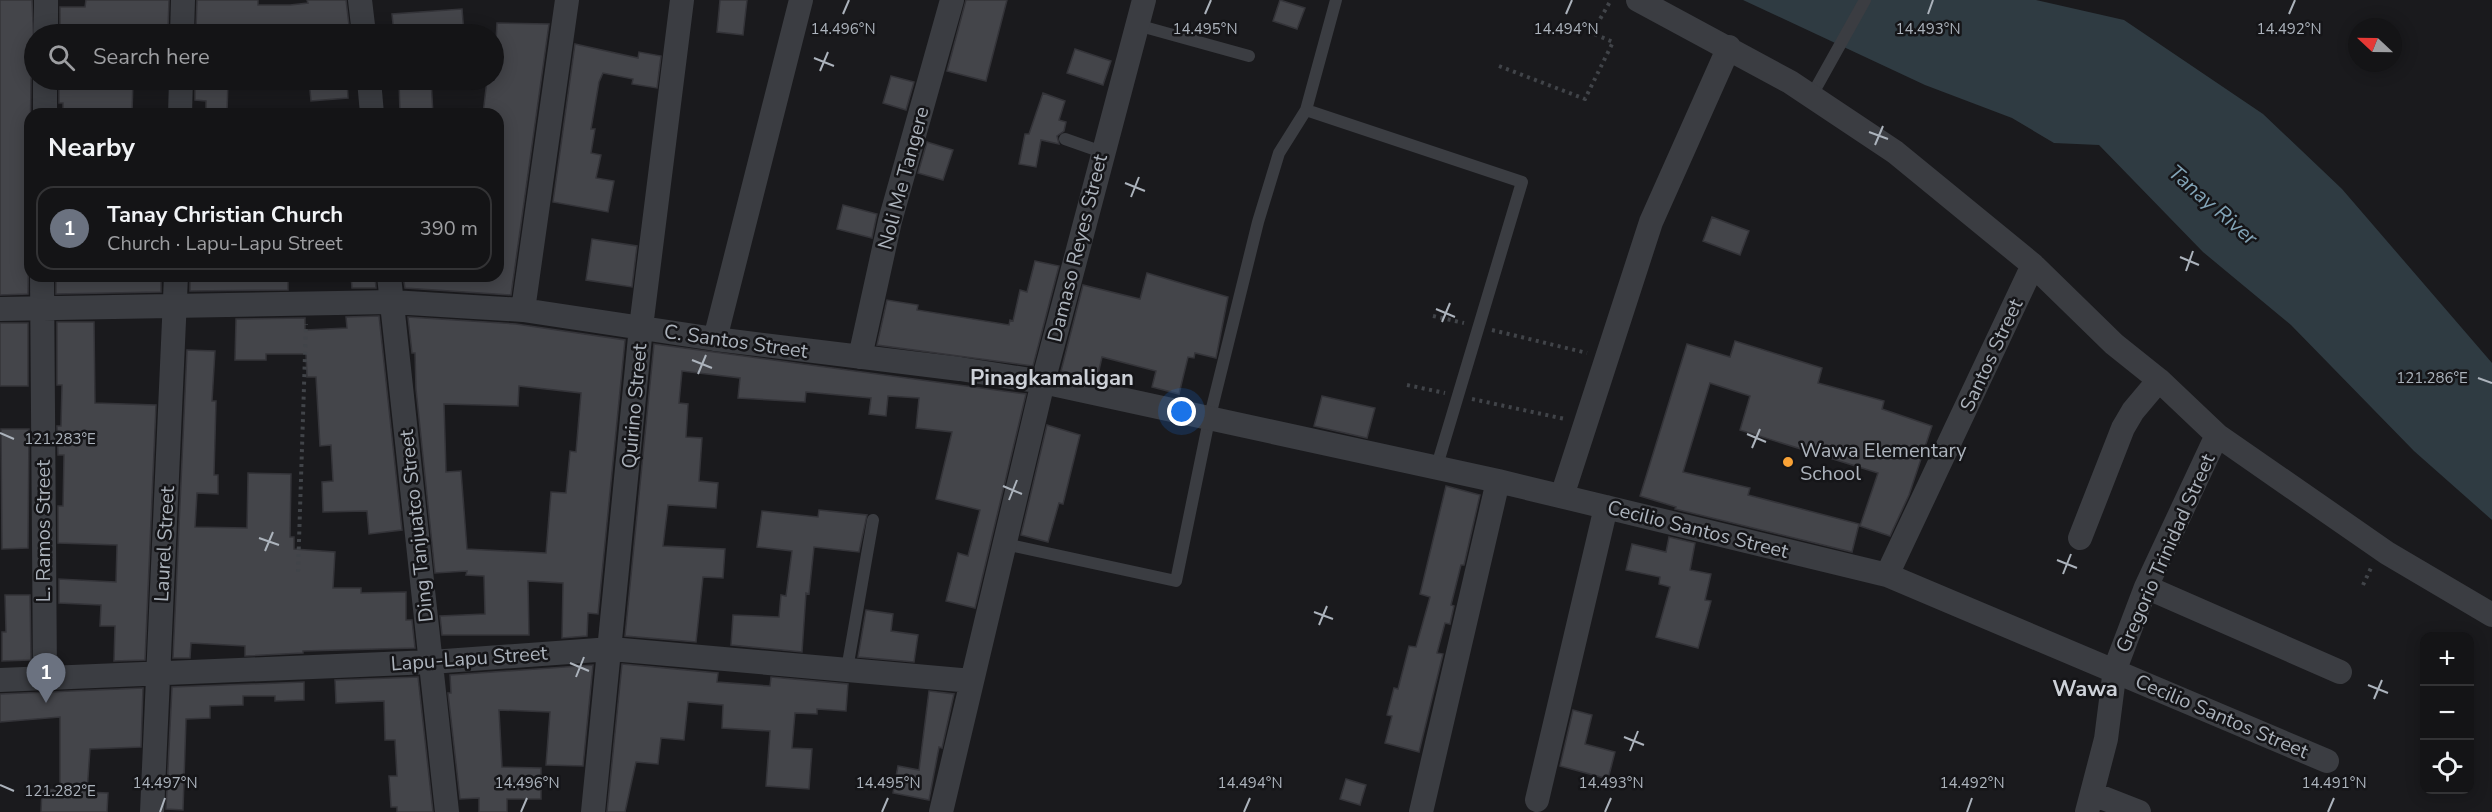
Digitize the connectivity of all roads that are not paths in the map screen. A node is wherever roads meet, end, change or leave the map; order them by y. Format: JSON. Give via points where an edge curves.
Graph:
{"nodes":[{"id":1,"x":46,"y":0,"type":"edge"},
{"id":2,"x":183,"y":0,"type":"edge"},
{"id":3,"x":360,"y":0,"type":"edge"},
{"id":4,"x":567,"y":0,"type":"edge"},
{"id":5,"x":681,"y":0,"type":"edge"},
{"id":6,"x":801,"y":0,"type":"edge"},
{"id":7,"x":952,"y":0,"type":"edge"},
{"id":8,"x":1144,"y":0,"type":"edge"},
{"id":9,"x":1336,"y":0,"type":"edge"},
{"id":10,"x":1638,"y":0,"type":"edge"},
{"id":11,"x":1865,"y":0,"type":"edge"},
{"id":12,"x":46,"y":24,"type":"edge"},
{"id":13,"x":182,"y":24,"type":"edge"},
{"id":14,"x":363,"y":24,"type":"edge"},
{"id":15,"x":1137,"y":25,"type":"junction"},
{"id":16,"x":1730,"y":47,"type":"junction"},
{"id":17,"x":1249,"y":56,"type":"dead end"},
{"id":18,"x":45,"y":90,"type":"edge"},
{"id":19,"x":181,"y":90,"type":"edge"},
{"id":20,"x":370,"y":90,"type":"edge"},
{"id":21,"x":1812,"y":95,"type":"junction"},
{"id":22,"x":45,"y":108,"type":"edge"},
{"id":23,"x":180,"y":108,"type":"edge"},
{"id":24,"x":371,"y":108,"type":"edge"},
{"id":25,"x":1306,"y":110,"type":"junction"},
{"id":26,"x":1065,"y":139,"type":"dead end"},
{"id":27,"x":1102,"y":152,"type":"junction"},
{"id":28,"x":2033,"y":265,"type":"junction"},
{"id":29,"x":42,"y":282,"type":"edge"},
{"id":30,"x":176,"y":282,"type":"edge"},
{"id":31,"x":390,"y":282,"type":"edge"},
{"id":32,"x":392,"y":302,"type":"junction"},
{"id":33,"x":176,"y":307,"type":"junction"},
{"id":34,"x":41,"y":308,"type":"junction"},
{"id":35,"x":0,"y":309,"type":"edge"},
{"id":36,"x":523,"y":310,"type":"junction"},
{"id":37,"x":641,"y":327,"type":"junction"},
{"id":38,"x":715,"y":339,"type":"junction"},
{"id":39,"x":860,"y":357,"type":"junction"},
{"id":40,"x":2159,"y":380,"type":"junction"},
{"id":41,"x":1043,"y":382,"type":"junction"},
{"id":42,"x":1209,"y":420,"type":"junction"},
{"id":43,"x":2217,"y":435,"type":"junction"},
{"id":44,"x":1436,"y":469,"type":"junction"},
{"id":45,"x":1498,"y":481,"type":"junction"},
{"id":46,"x":1562,"y":496,"type":"junction"},
{"id":47,"x":1606,"y":507,"type":"junction"},
{"id":48,"x":873,"y":520,"type":"dead end"},
{"id":49,"x":2080,"y":538,"type":"dead end"},
{"id":50,"x":1005,"y":544,"type":"junction"},
{"id":51,"x":1887,"y":575,"type":"junction"},
{"id":52,"x":2146,"y":587,"type":"junction"},
{"id":53,"x":2492,"y":615,"type":"edge"},
{"id":54,"x":610,"y":649,"type":"junction"},
{"id":55,"x":431,"y":662,"type":"junction"},
{"id":56,"x":847,"y":669,"type":"junction"},
{"id":57,"x":2115,"y":669,"type":"junction"},
{"id":58,"x":2340,"y":672,"type":"dead end"},
{"id":59,"x":158,"y":673,"type":"junction"},
{"id":60,"x":45,"y":678,"type":"junction"},
{"id":61,"x":0,"y":680,"type":"edge"},
{"id":62,"x":972,"y":681,"type":"junction"},
{"id":63,"x":2327,"y":761,"type":"dead end"},
{"id":64,"x":1537,"y":800,"type":"dead end"},
{"id":65,"x":2090,"y":803,"type":"edge"},
{"id":66,"x":152,"y":812,"type":"edge"},
{"id":67,"x":447,"y":812,"type":"edge"},
{"id":68,"x":593,"y":812,"type":"edge"},
{"id":69,"x":941,"y":812,"type":"edge"},
{"id":70,"x":1421,"y":812,"type":"edge"},
{"id":71,"x":2139,"y":812,"type":"edge"}],
"edges":[{"from":1,"to":12,"type":"street"},
{"from":2,"to":13,"type":"street"},
{"from":3,"to":14,"type":"street"},
{"from":4,"to":36,"type":"street"},
{"from":5,"to":37,"type":"street","name":"Quirino Street"},
{"from":6,"to":38,"type":"street"},
{"from":7,"to":39,"type":"street","name":"Noli Me Tangere","via":[[890,221]]},
{"from":8,"to":15,"type":"street","name":"Damaso Reyes Street"},
{"from":9,"to":25,"type":"lane"},
{"from":10,"to":16,"type":"street"},
{"from":11,"to":21,"type":"lane"},
{"from":15,"to":17,"type":"lane"},
{"from":15,"to":27,"type":"street","name":"Damaso Reyes Street"},
{"from":16,"to":21,"type":"street"},
{"from":16,"to":46,"type":"street","via":[[1651,222]]},
{"from":18,"to":22,"type":"street"},
{"from":19,"to":23,"type":"street"},
{"from":20,"to":24,"type":"street"},
{"from":21,"to":28,"type":"street","via":[[1895,153]]},
{"from":25,"to":42,"type":"lane","via":[[1279,153]]},
{"from":25,"to":44,"type":"lane","via":[[1522,182]]},
{"from":26,"to":27,"type":"lane"},
{"from":27,"to":41,"type":"street","name":"Damaso Reyes Street"},
{"from":28,"to":40,"type":"street","via":[[2114,344]]},
{"from":28,"to":51,"type":"street","name":"Santos Street"},
{"from":29,"to":34,"type":"street","name":"L. Ramos Street"},
{"from":30,"to":33,"type":"street","name":"Laurel Street"},
{"from":31,"to":32,"type":"street","name":"Ding Tanjuatco Street"},
{"from":32,"to":33,"type":"street","name":"C. Santos Street"},
{"from":32,"to":36,"type":"street","name":"C. Santos Street"},
{"from":32,"to":55,"type":"street","name":"Ding Tanjuatco Street"},
{"from":33,"to":34,"type":"street","name":"C. Santos Street"},
{"from":33,"to":59,"type":"street","name":"Laurel Street"},
{"from":34,"to":35,"type":"street","name":"C. Santos Street"},
{"from":34,"to":60,"type":"street","name":"L. Ramos Street"},
{"from":36,"to":37,"type":"street","name":"C. Santos Street"},
{"from":37,"to":38,"type":"street","name":"C. Santos Street"},
{"from":37,"to":54,"type":"street","name":"Quirino Street"},
{"from":38,"to":39,"type":"street","name":"C. Santos Street"},
{"from":39,"to":41,"type":"street","name":"C. Santos Street"},
{"from":40,"to":43,"type":"street"},
{"from":40,"to":49,"type":"street","via":[[2123,428]]},
{"from":41,"to":42,"type":"street","name":"Cecilio Santos Street"},
{"from":41,"to":50,"type":"street","name":"Damaso Reyes Street"},
{"from":42,"to":44,"type":"street","name":"Cecilio Santos Street"},
{"from":42,"to":50,"type":"lane","via":[[1176,581]]},
{"from":43,"to":52,"type":"street","name":"Gregorio Trinidad Street"},
{"from":43,"to":53,"type":"street","via":[[2387,553]]},
{"from":44,"to":45,"type":"street","name":"Cecilio Santos Street"},
{"from":45,"to":46,"type":"street","name":"Cecilio Santos Street"},
{"from":45,"to":70,"type":"street"},
{"from":46,"to":47,"type":"street","name":"Cecilio Santos Street"},
{"from":47,"to":51,"type":"street","name":"Cecilio Santos Street"},
{"from":47,"to":64,"type":"street"},
{"from":48,"to":56,"type":"lane"},
{"from":50,"to":62,"type":"street","name":"Damaso Reyes Street"},
{"from":51,"to":57,"type":"street","name":"Cecilio Santos Street"},
{"from":52,"to":57,"type":"street","name":"Gregorio Trinidad Street"},
{"from":52,"to":58,"type":"street"},
{"from":54,"to":55,"type":"street","name":"Lapu-Lapu Street"},
{"from":54,"to":56,"type":"street","name":"Lapu-Lapu Street"},
{"from":54,"to":68,"type":"street","name":"Quirino Street"},
{"from":55,"to":59,"type":"street","name":"Lapu-Lapu Street"},
{"from":55,"to":67,"type":"street","name":"Ding Tanjuatco Street"},
{"from":56,"to":62,"type":"street","name":"Lapu-Lapu Street"},
{"from":57,"to":63,"type":"street","name":"Cecilio Santos Street"},
{"from":57,"to":65,"type":"street","name":"Gregorio Trinidad Street","via":[[2106,739]]},
{"from":59,"to":60,"type":"street","name":"Lapu-Lapu Street"},
{"from":59,"to":66,"type":"street","name":"Laurel Street"},
{"from":60,"to":61,"type":"street","name":"Lapu-Lapu Street"},
{"from":62,"to":69,"type":"street","name":"Damaso Reyes Street"},
{"from":65,"to":71,"type":"street"}]}
